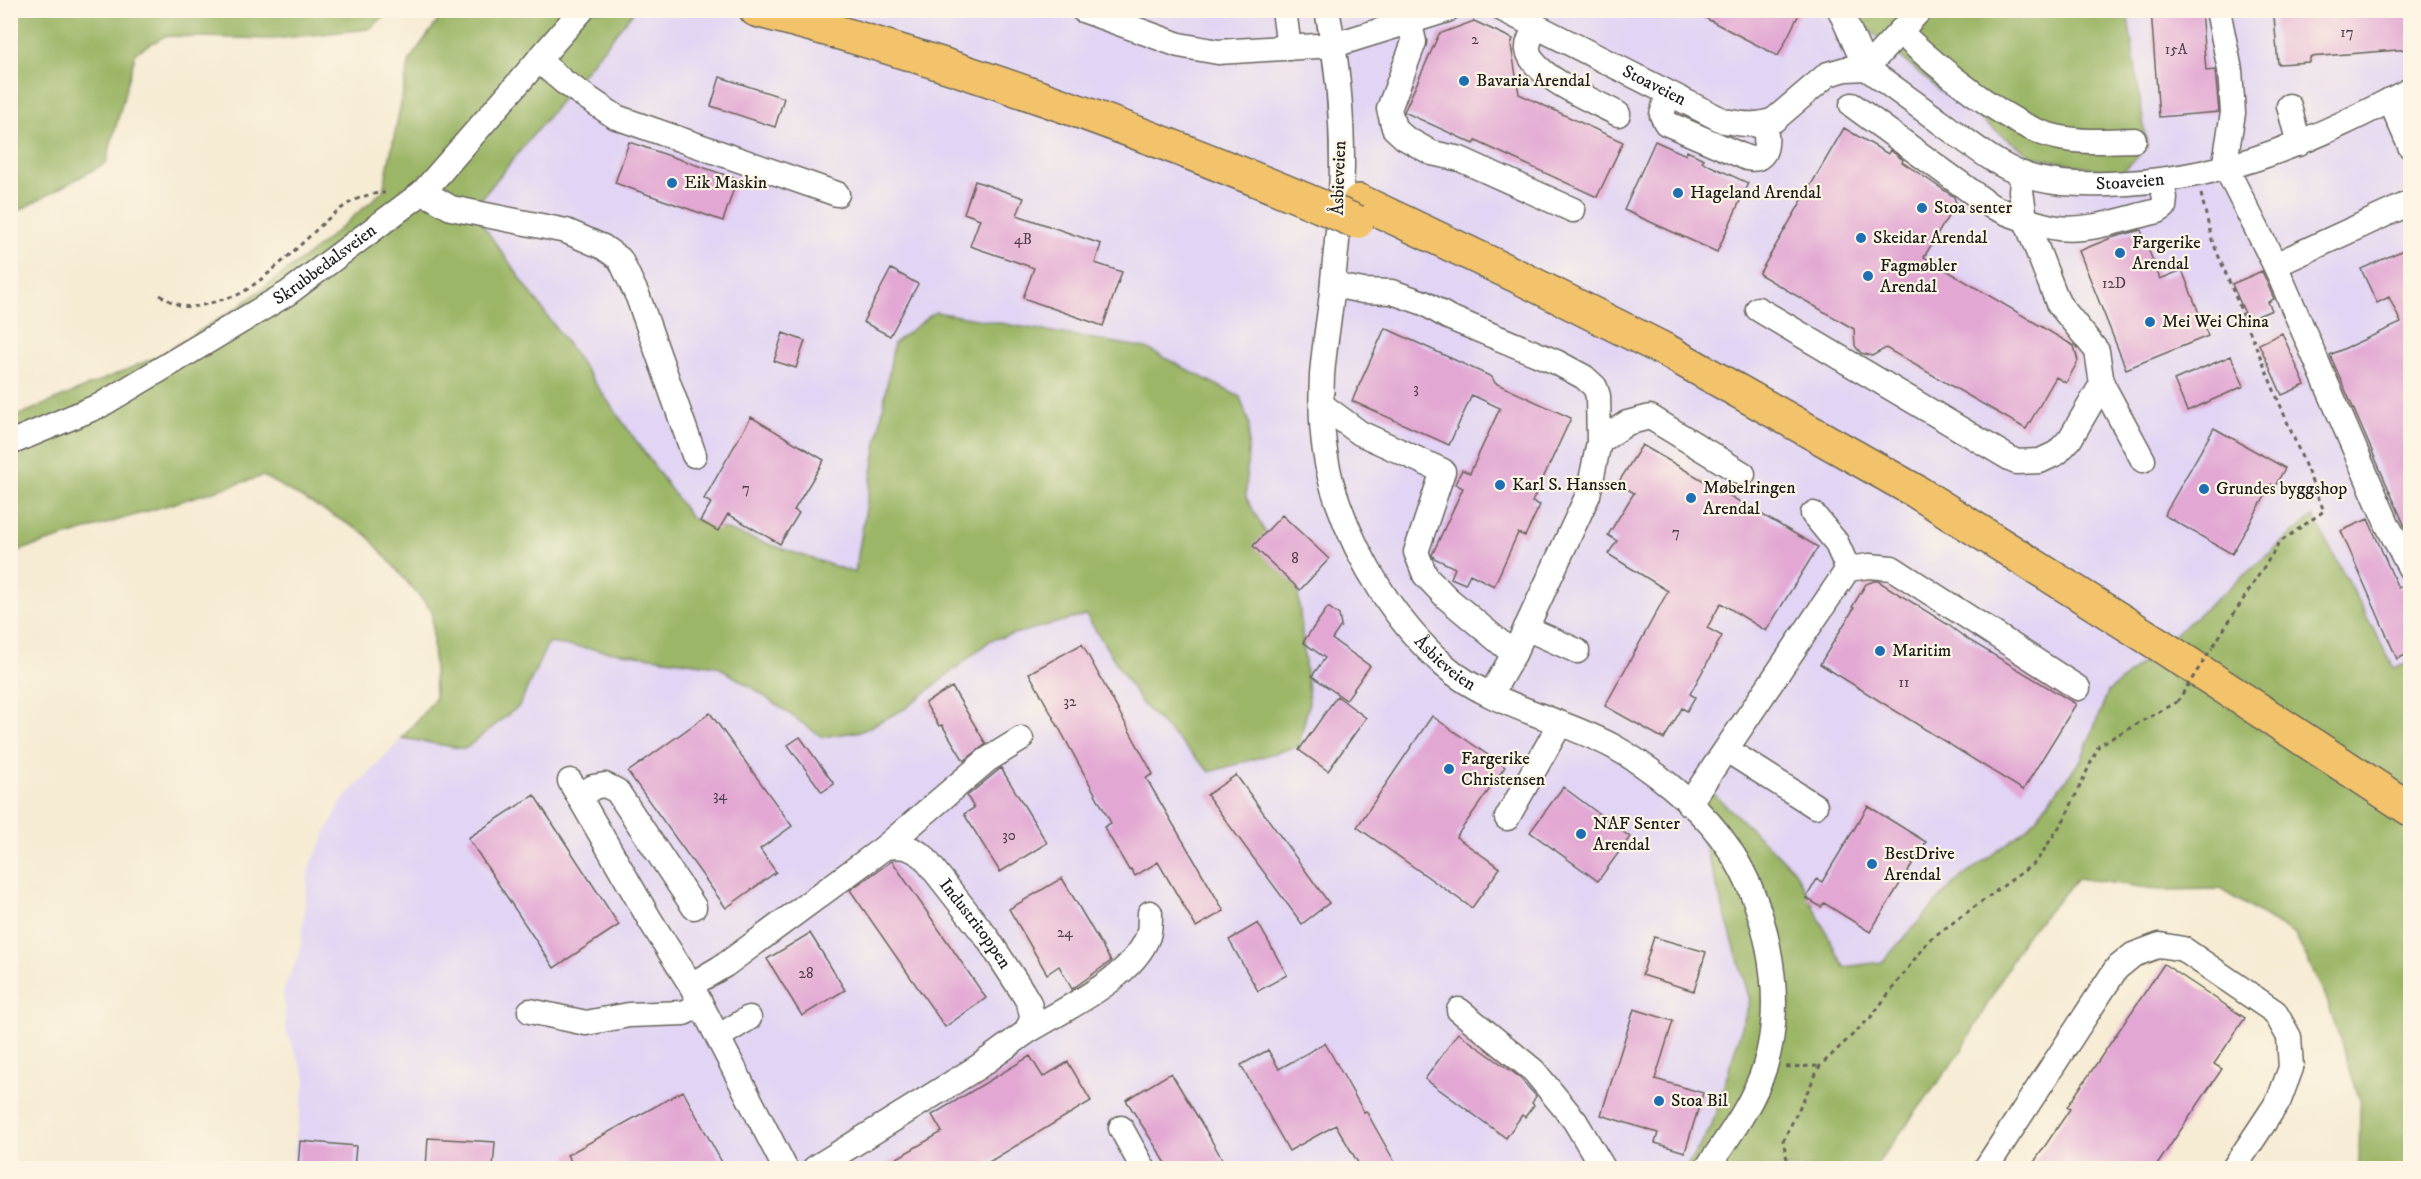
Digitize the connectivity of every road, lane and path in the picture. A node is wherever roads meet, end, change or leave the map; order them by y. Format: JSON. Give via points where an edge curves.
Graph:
{"nodes":[{"id":1,"x":582,"y":10,"type":"edge"},
{"id":2,"x":756,"y":10,"type":"edge"},
{"id":3,"x":829,"y":10,"type":"edge"},
{"id":4,"x":1083,"y":10,"type":"edge"},
{"id":5,"x":1284,"y":10,"type":"edge"},
{"id":6,"x":1327,"y":10,"type":"edge"},
{"id":7,"x":1447,"y":10,"type":"edge"},
{"id":8,"x":1504,"y":10,"type":"edge"},
{"id":9,"x":1840,"y":10,"type":"edge"},
{"id":10,"x":1920,"y":10,"type":"edge"},
{"id":11,"x":2218,"y":10,"type":"edge"},
{"id":12,"x":1409,"y":17,"type":"edge"},
{"id":13,"x":1536,"y":28,"type":"junction"},
{"id":14,"x":1900,"y":32,"type":"junction"},
{"id":15,"x":1334,"y":45,"type":"junction"},
{"id":16,"x":1289,"y":48,"type":"junction"},
{"id":17,"x":538,"y":60,"type":"junction"},
{"id":18,"x":1866,"y":68,"type":"junction"},
{"id":19,"x":1668,"y":93,"type":"junction"},
{"id":20,"x":2400,"y":95,"type":"edge"},
{"id":21,"x":1852,"y":105,"type":"dead end"},
{"id":22,"x":2289,"y":106,"type":"dead end"},
{"id":23,"x":1618,"y":114,"type":"dead end"},
{"id":24,"x":1764,"y":124,"type":"junction"},
{"id":25,"x":2134,"y":140,"type":"dead end"},
{"id":26,"x":2299,"y":144,"type":"junction"},
{"id":27,"x":2410,"y":146,"type":"edge"},
{"id":28,"x":2226,"y":168,"type":"junction"},
{"id":29,"x":2024,"y":174,"type":"junction"},
{"id":30,"x":2196,"y":176,"type":"junction"},
{"id":31,"x":2162,"y":181,"type":"junction"},
{"id":32,"x":423,"y":192,"type":"junction"},
{"id":33,"x":837,"y":195,"type":"dead end"},
{"id":34,"x":1321,"y":196,"type":"junction"},
{"id":35,"x":2410,"y":203,"type":"edge"},
{"id":36,"x":1573,"y":210,"type":"dead end"},
{"id":37,"x":1358,"y":212,"type":"junction"},
{"id":38,"x":2025,"y":218,"type":"junction"},
{"id":39,"x":2276,"y":265,"type":"junction"},
{"id":40,"x":1333,"y":285,"type":"junction"},
{"id":41,"x":160,"y":295,"type":"dead end"},
{"id":42,"x":1758,"y":309,"type":"dead end"},
{"id":43,"x":2102,"y":384,"type":"junction"},
{"id":44,"x":1322,"y":405,"type":"junction"},
{"id":45,"x":1599,"y":442,"type":"junction"},
{"id":46,"x":10,"y":443,"type":"edge"},
{"id":47,"x":694,"y":455,"type":"dead end"},
{"id":48,"x":2143,"y":460,"type":"dead end"},
{"id":49,"x":1743,"y":474,"type":"dead end"},
{"id":50,"x":1813,"y":514,"type":"dead end"},
{"id":51,"x":2410,"y":568,"type":"edge"},
{"id":52,"x":1848,"y":569,"type":"junction"},
{"id":53,"x":1526,"y":628,"type":"junction"},
{"id":54,"x":1577,"y":651,"type":"dead end"},
{"id":55,"x":1514,"y":654,"type":"junction"},
{"id":56,"x":2078,"y":688,"type":"dead end"},
{"id":57,"x":1491,"y":694,"type":"junction"},
{"id":58,"x":1560,"y":724,"type":"junction"},
{"id":59,"x":1021,"y":739,"type":"dead end"},
{"id":60,"x":1727,"y":750,"type":"junction"},
{"id":61,"x":1689,"y":804,"type":"junction"},
{"id":62,"x":1815,"y":806,"type":"dead end"},
{"id":63,"x":2410,"y":809,"type":"edge"},
{"id":64,"x":1507,"y":818,"type":"dead end"},
{"id":65,"x":2410,"y":825,"type":"edge"},
{"id":66,"x":885,"y":848,"type":"junction"},
{"id":67,"x":694,"y":907,"type":"dead end"},
{"id":68,"x":1150,"y":913,"type":"dead end"},
{"id":69,"x":696,"y":995,"type":"junction"},
{"id":70,"x":1459,"y":1010,"type":"dead end"},
{"id":71,"x":530,"y":1011,"type":"dead end"},
{"id":72,"x":749,"y":1018,"type":"dead end"},
{"id":73,"x":1025,"y":1033,"type":"junction"},
{"id":74,"x":718,"y":1037,"type":"junction"},
{"id":75,"x":1820,"y":1066,"type":"junction"},
{"id":76,"x":1764,"y":1068,"type":"junction"},
{"id":77,"x":1121,"y":1128,"type":"dead end"},
{"id":78,"x":785,"y":1168,"type":"edge"},
{"id":79,"x":815,"y":1168,"type":"edge"},
{"id":80,"x":1143,"y":1168,"type":"edge"},
{"id":81,"x":1603,"y":1168,"type":"edge"},
{"id":82,"x":1707,"y":1168,"type":"edge"},
{"id":83,"x":1789,"y":1168,"type":"edge"},
{"id":84,"x":1986,"y":1168,"type":"edge"},
{"id":85,"x":2234,"y":1168,"type":"edge"}],
"edges":[{"from":1,"to":17,"type":"street","name":"Skrubbedalsveien"},
{"from":2,"to":34,"type":"highway","via":[[835,31],[1098,117],[1212,161]]},
{"from":3,"to":34,"type":"highway","via":[[1115,104]]},
{"from":4,"to":16,"type":"street","via":[[1188,47],[1218,52]]},
{"from":5,"to":16,"type":"street"},
{"from":6,"to":15,"type":"street","name":"Åsbieveien"},
{"from":7,"to":12,"type":"street"},
{"from":8,"to":13,"type":"street","name":"Stoaveien"},
{"from":9,"to":18,"type":"street","name":"Stoaveien"},
{"from":10,"to":14,"type":"street"},
{"from":11,"to":28,"type":"street","via":[[2230,70],[2233,113]]},
{"from":12,"to":15,"type":"street"},
{"from":12,"to":36,"type":"street","via":[[1414,42],[1389,109],[1394,128],[1432,153],[1461,159]]},
{"from":13,"to":19,"type":"street","name":"Stoaveien"},
{"from":13,"to":23,"type":"street","via":[[1528,43],[1533,62],[1553,79]]},
{"from":14,"to":18,"type":"street"},
{"from":14,"to":25,"type":"street","via":[[1939,68],[2031,127],[2055,137],[2086,141]]},
{"from":15,"to":16,"type":"street"},
{"from":15,"to":40,"type":"street","name":"Åsbieveien","via":[[1342,165]]},
{"from":17,"to":32,"type":"street","name":"Skrubbedalsveien"},
{"from":17,"to":33,"type":"street","via":[[616,117]]},
{"from":18,"to":24,"type":"street","via":[[1828,74],[1784,113]]},
{"from":18,"to":29,"type":"street","name":"Stoaveien","via":[[1984,154]]},
{"from":19,"to":24,"type":"street","name":"Stoaveien","via":[[1724,121]]},
{"from":19,"to":24,"type":"street","via":[[1662,115],[1666,123],[1747,158],[1761,156],[1767,147]]},
{"from":20,"to":26,"type":"street","name":"Stoaveien"},
{"from":20,"to":27,"type":"street"},
{"from":21,"to":38,"type":"street","via":[[1991,206]]},
{"from":22,"to":26,"type":"street"},
{"from":26,"to":28,"type":"street","name":"Stoaveien"},
{"from":28,"to":30,"type":"street","name":"Stoaveien"},
{"from":28,"to":39,"type":"street"},
{"from":29,"to":31,"type":"street","name":"Stoaveien","via":[[2061,182]]},
{"from":29,"to":38,"type":"street","via":[[2021,190]]},
{"from":30,"to":31,"type":"street","name":"Stoaveien"},
{"from":30,"to":75,"type":"path","bridge":true,"via":[[2212,240],[2324,511],[2280,542],[2177,702],[2099,745],[2065,818],[2036,862],[1929,940],[1871,1017]]},
{"from":31,"to":38,"type":"street","via":[[2164,207],[2158,211],[2058,228]]},
{"from":32,"to":41,"type":"path","via":[[374,193],[356,199],[235,295],[194,308]]},
{"from":32,"to":46,"type":"street","name":"Skrubbedalsveien","via":[[279,299],[101,405]]},
{"from":32,"to":47,"type":"street","via":[[451,208],[566,231],[620,259],[638,297]]},
{"from":34,"to":37,"type":"highway","bridge":true},
{"from":35,"to":39,"type":"street"},
{"from":37,"to":63,"type":"highway","via":[[1517,276],[1667,351],[1917,492]]},
{"from":37,"to":65,"type":"highway","via":[[1649,363],[1866,486],[2150,658]]},
{"from":38,"to":43,"type":"street","via":[[2058,303],[2097,351]]},
{"from":39,"to":51,"type":"street","via":[[2388,526]]},
{"from":40,"to":44,"type":"street","name":"Åsbieveien"},
{"from":40,"to":45,"type":"street","via":[[1392,292],[1424,303],[1584,376],[1598,396]]},
{"from":42,"to":43,"type":"street","via":[[2016,462],[2040,461],[2057,453],[2070,439]]},
{"from":43,"to":48,"type":"street"},
{"from":44,"to":55,"type":"street","via":[[1360,433],[1443,471],[1416,552],[1425,575],[1447,598]]},
{"from":44,"to":57,"type":"street","name":"Åsbieveien","via":[[1327,462],[1336,497],[1367,566],[1414,635],[1448,669]]},
{"from":45,"to":49,"type":"street","via":[[1627,423],[1650,417]]},
{"from":45,"to":53,"type":"street","via":[[1588,495]]},
{"from":50,"to":52,"type":"street","via":[[1836,542]]},
{"from":52,"to":56,"type":"street","via":[[1892,568]]},
{"from":52,"to":60,"type":"street"},
{"from":53,"to":54,"type":"street"},
{"from":53,"to":55,"type":"street"},
{"from":55,"to":57,"type":"street"},
{"from":57,"to":58,"type":"street","name":"Åsbieveien"},
{"from":58,"to":61,"type":"street","name":"Åsbieveien","via":[[1613,747],[1652,772]]},
{"from":58,"to":64,"type":"street"},
{"from":59,"to":66,"type":"street","via":[[987,760]]},
{"from":60,"to":61,"type":"street"},
{"from":60,"to":62,"type":"street"},
{"from":61,"to":76,"type":"street","name":"Åsbieveien","via":[[1720,836],[1743,874],[1768,945],[1774,985],[1774,1027]]},
{"from":66,"to":69,"type":"street","via":[[725,965]]},
{"from":66,"to":73,"type":"street","name":"Industritoppen","via":[[900,845],[922,856],[988,939],[1029,1003],[1032,1016]]},
{"from":67,"to":69,"type":"street","via":[[616,791],[605,785],[575,790]]},
{"from":68,"to":73,"type":"street","via":[[1148,936],[1128,966]]},
{"from":69,"to":71,"type":"street","via":[[684,1013],[629,1015],[586,1023]]},
{"from":69,"to":74,"type":"street"},
{"from":70,"to":81,"type":"street","via":[[1534,1071],[1575,1121]]},
{"from":72,"to":74,"type":"street"},
{"from":73,"to":79,"type":"street"},
{"from":74,"to":78,"type":"street"},
{"from":75,"to":76,"type":"path"},
{"from":75,"to":83,"type":"path","via":[[1783,1141]]},
{"from":76,"to":82,"type":"street","name":"Åsbieveien","via":[[1745,1112]]},
{"from":77,"to":80,"type":"street"},
{"from":84,"to":85,"type":"street","via":[[2116,969],[2133,955],[2160,945],[2183,949],[2275,1012],[2289,1037],[2291,1068],[2279,1100]]}]}
